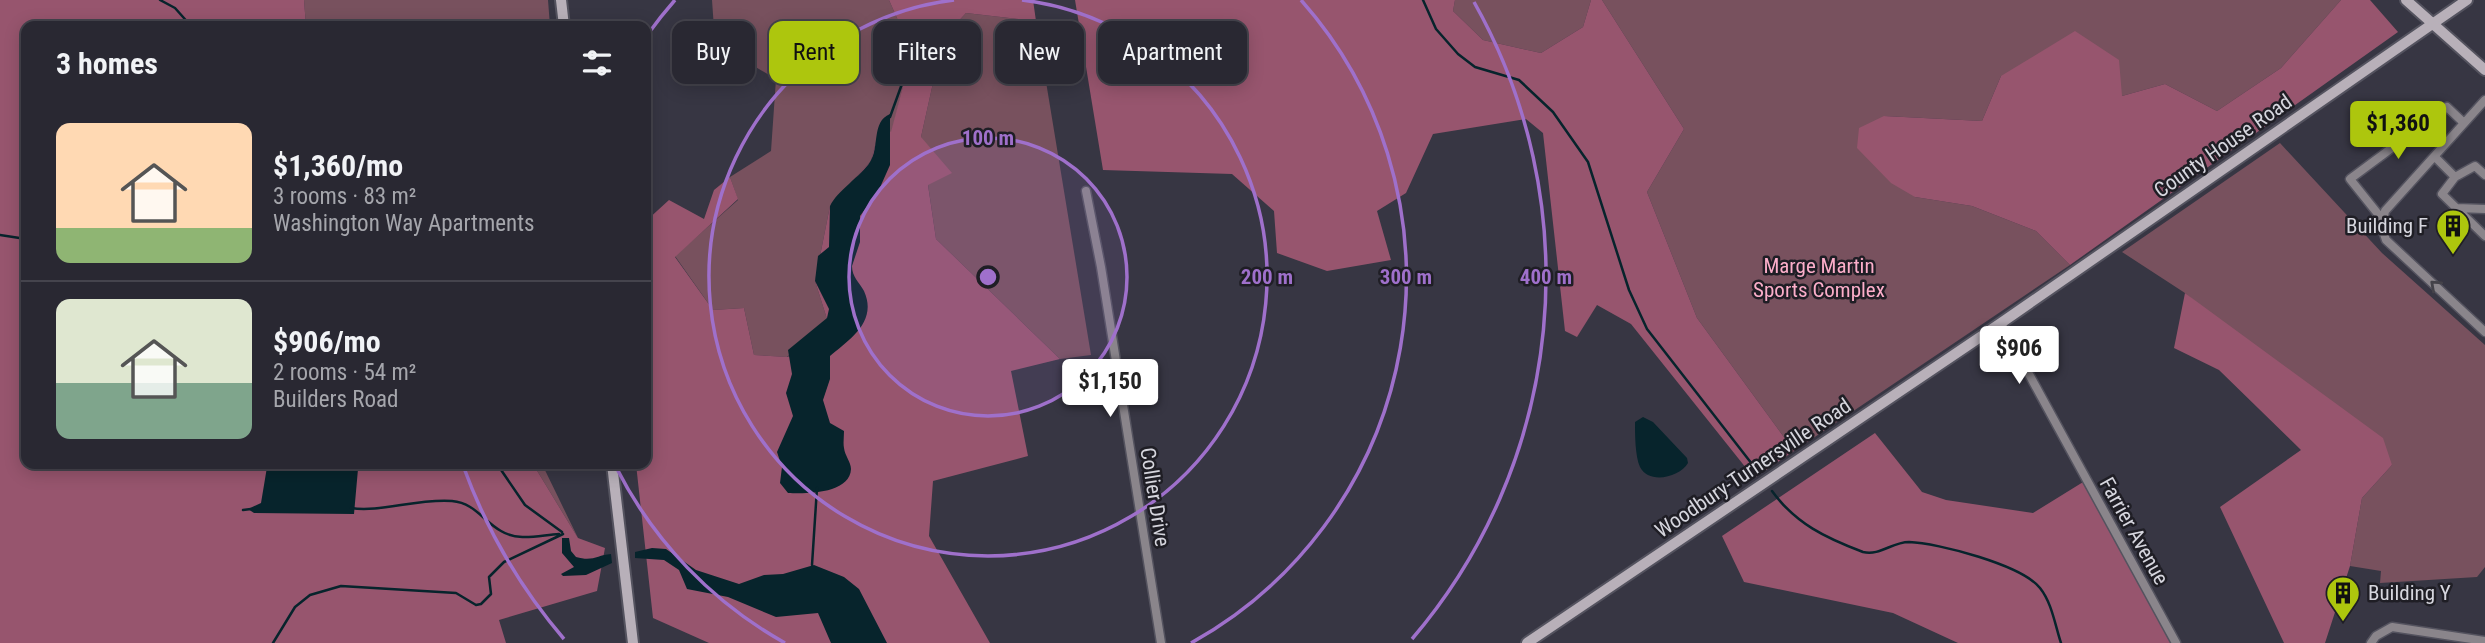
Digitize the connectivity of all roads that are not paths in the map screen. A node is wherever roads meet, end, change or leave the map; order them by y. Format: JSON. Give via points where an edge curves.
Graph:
{"nodes":[{"id":1,"x":561,"y":0,"type":"edge"},
{"id":2,"x":2406,"y":0,"type":"edge"},
{"id":3,"x":2467,"y":0,"type":"edge"},
{"id":4,"x":563,"y":21,"type":"edge"},
{"id":5,"x":2432,"y":24,"type":"junction"},
{"id":6,"x":2485,"y":70,"type":"edge"},
{"id":7,"x":2485,"y":100,"type":"edge"},
{"id":8,"x":2464,"y":123,"type":"junction"},
{"id":9,"x":2435,"y":157,"type":"junction"},
{"id":10,"x":2485,"y":175,"type":"edge"},
{"id":11,"x":2455,"y":177,"type":"junction"},
{"id":12,"x":1086,"y":191,"type":"dead end"},
{"id":13,"x":2456,"y":208,"type":"junction"},
{"id":14,"x":2485,"y":209,"type":"edge"},
{"id":15,"x":2382,"y":219,"type":"junction"},
{"id":16,"x":2485,"y":236,"type":"edge"},
{"id":17,"x":2001,"y":323,"type":"junction"},
{"id":18,"x":2485,"y":332,"type":"edge"},
{"id":19,"x":613,"y":469,"type":"edge"},
{"id":20,"x":2376,"y":640,"type":"edge"},
{"id":21,"x":2485,"y":641,"type":"edge"},
{"id":22,"x":633,"y":643,"type":"edge"},
{"id":23,"x":1161,"y":643,"type":"edge"},
{"id":24,"x":1527,"y":643,"type":"edge"},
{"id":25,"x":2176,"y":643,"type":"edge"}],
"edges":[{"from":1,"to":4,"type":"main road"},
{"from":2,"to":5,"type":"main road"},
{"from":3,"to":5,"type":"main road","name":"County House Road"},
{"from":5,"to":6,"type":"main road"},
{"from":5,"to":17,"type":"main road","name":"County House Road"},
{"from":7,"to":8,"type":"street"},
{"from":8,"to":9,"type":"street"},
{"from":8,"to":15,"type":"street","via":[[2447,107],[2350,179]]},
{"from":9,"to":11,"type":"street"},
{"from":9,"to":15,"type":"street"},
{"from":10,"to":11,"type":"street","via":[[2475,166]]},
{"from":11,"to":13,"type":"street","via":[[2442,194]]},
{"from":12,"to":23,"type":"street","name":"Collier Drive"},
{"from":13,"to":14,"type":"street"},
{"from":13,"to":16,"type":"street"},
{"from":18,"to":15,"type":"street","one_way":true,"via":[[2386,240]]},
{"from":17,"to":24,"type":"main road","name":"Woodbury-Turnersville Road"},
{"from":17,"to":25,"type":"street","name":"Farrier Avenue"},
{"from":19,"to":22,"type":"main road"},
{"from":20,"to":21,"type":"street","via":[[2392,627]]}]}
